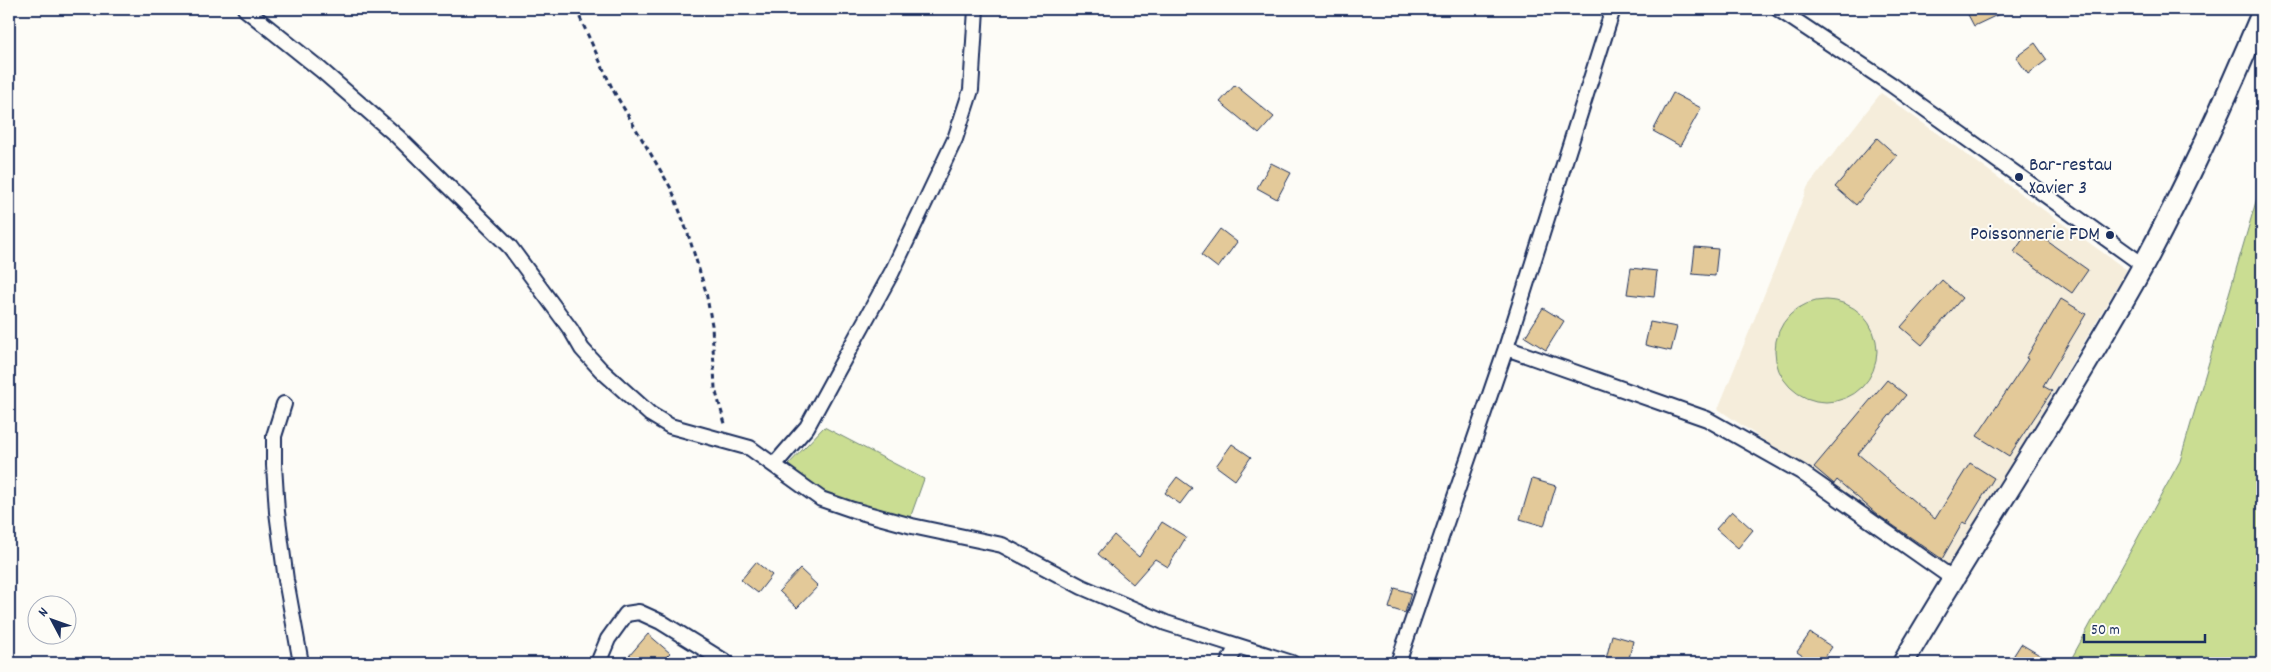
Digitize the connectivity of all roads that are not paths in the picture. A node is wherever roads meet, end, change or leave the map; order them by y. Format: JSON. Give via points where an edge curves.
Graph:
{"nodes":[{"id":1,"x":245,"y":9,"type":"edge"},
{"id":2,"x":976,"y":9,"type":"edge"},
{"id":3,"x":1613,"y":9,"type":"edge"},
{"id":4,"x":1778,"y":9,"type":"edge"},
{"id":5,"x":2262,"y":13,"type":"edge"},
{"id":6,"x":2143,"y":265,"type":"junction"},
{"id":7,"x":1506,"y":348,"type":"junction"},
{"id":8,"x":284,"y":404,"type":"dead end"},
{"id":9,"x":775,"y":464,"type":"junction"},
{"id":10,"x":1952,"y":578,"type":"junction"},
{"id":11,"x":1238,"y":646,"type":"junction"},
{"id":12,"x":301,"y":663,"type":"edge"},
{"id":13,"x":598,"y":663,"type":"edge"},
{"id":14,"x":727,"y":663,"type":"edge"},
{"id":15,"x":1228,"y":663,"type":"edge"},
{"id":16,"x":1292,"y":663,"type":"edge"},
{"id":17,"x":1398,"y":663,"type":"edge"},
{"id":18,"x":1903,"y":663,"type":"edge"}],
"edges":[{"from":1,"to":9,"type":"street","via":[[398,137],[510,247],[582,350],[650,414],[670,426],[750,448]]},
{"from":2,"to":9,"type":"street","via":[[971,90],[955,140],[892,272],[807,427]]},
{"from":3,"to":7,"type":"street"},
{"from":4,"to":6,"type":"street","via":[[1892,85]]},
{"from":5,"to":6,"type":"street","via":[[2224,103]]},
{"from":6,"to":10,"type":"street","via":[[2069,392]]},
{"from":7,"to":10,"type":"street","via":[[1707,419],[1801,472]]},
{"from":7,"to":17,"type":"street"},
{"from":8,"to":12,"type":"street","via":[[274,436],[277,512]]},
{"from":9,"to":11,"type":"street","via":[[821,499],[912,526],[1002,545],[1082,587],[1166,623]]},
{"from":10,"to":18,"type":"street"},
{"from":11,"to":15,"type":"street"},
{"from":11,"to":16,"type":"street"},
{"from":13,"to":14,"type":"street","via":[[608,639],[626,614],[639,612]]}]}
